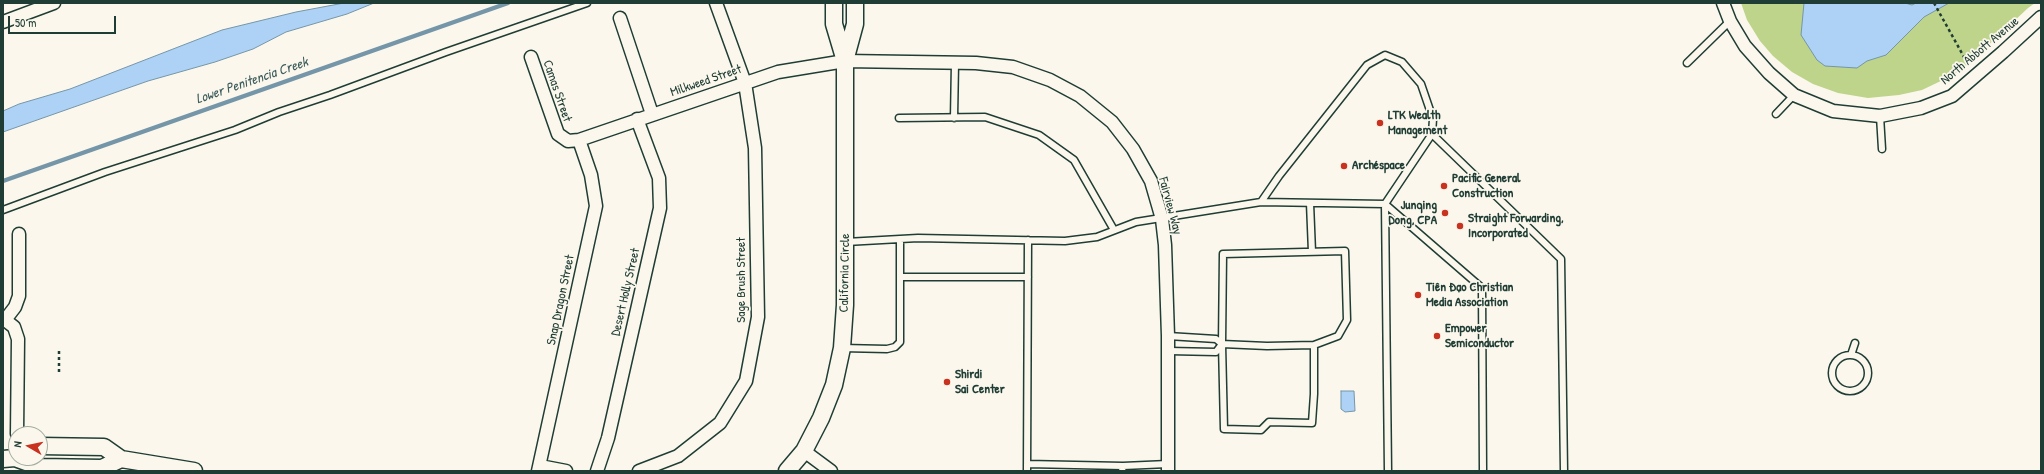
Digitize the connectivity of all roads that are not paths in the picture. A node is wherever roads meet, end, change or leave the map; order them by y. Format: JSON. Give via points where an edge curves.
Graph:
{"nodes":[{"id":1,"x":54,"y":3,"type":"edge"},
{"id":2,"x":587,"y":3,"type":"edge"},
{"id":3,"x":716,"y":3,"type":"edge"},
{"id":4,"x":834,"y":3,"type":"edge"},
{"id":5,"x":855,"y":3,"type":"edge"},
{"id":6,"x":1723,"y":3,"type":"edge"},
{"id":7,"x":2041,"y":17,"type":"edge"},
{"id":8,"x":620,"y":18,"type":"dead end"},
{"id":9,"x":1730,"y":21,"type":"junction"},
{"id":10,"x":3,"y":22,"type":"edge"},
{"id":11,"x":531,"y":57,"type":"dead end"},
{"id":12,"x":845,"y":61,"type":"junction"},
{"id":13,"x":1687,"y":62,"type":"dead end"},
{"id":14,"x":955,"y":63,"type":"junction"},
{"id":15,"x":745,"y":83,"type":"junction"},
{"id":16,"x":1794,"y":96,"type":"junction"},
{"id":17,"x":652,"y":114,"type":"junction"},
{"id":18,"x":1776,"y":114,"type":"dead end"},
{"id":19,"x":1880,"y":116,"type":"junction"},
{"id":20,"x":899,"y":118,"type":"dead end"},
{"id":21,"x":954,"y":118,"type":"junction"},
{"id":22,"x":637,"y":119,"type":"junction"},
{"id":23,"x":1432,"y":134,"type":"junction"},
{"id":24,"x":579,"y":140,"type":"junction"},
{"id":25,"x":1882,"y":150,"type":"dead end"},
{"id":26,"x":1261,"y":202,"type":"junction"},
{"id":27,"x":1310,"y":203,"type":"junction"},
{"id":28,"x":1384,"y":204,"type":"junction"},
{"id":29,"x":3,"y":210,"type":"edge"},
{"id":30,"x":1162,"y":219,"type":"junction"},
{"id":31,"x":1114,"y":230,"type":"junction"},
{"id":32,"x":19,"y":234,"type":"dead end"},
{"id":33,"x":900,"y":239,"type":"junction"},
{"id":34,"x":1028,"y":240,"type":"junction"},
{"id":35,"x":845,"y":242,"type":"junction"},
{"id":36,"x":1312,"y":252,"type":"junction"},
{"id":37,"x":900,"y":277,"type":"junction"},
{"id":38,"x":1028,"y":277,"type":"junction"},
{"id":39,"x":4,"y":320,"type":"edge"},
{"id":40,"x":1168,"y":336,"type":"junction"},
{"id":41,"x":1855,"y":343,"type":"dead end"},
{"id":42,"x":1222,"y":344,"type":"junction"},
{"id":43,"x":1314,"y":345,"type":"junction"},
{"id":44,"x":842,"y":348,"type":"junction"},
{"id":45,"x":1168,"y":351,"type":"junction"},
{"id":46,"x":1851,"y":355,"type":"junction"},
{"id":47,"x":17,"y":426,"type":"edge"},
{"id":48,"x":48,"y":446,"type":"edge"},
{"id":49,"x":804,"y":451,"type":"junction"},
{"id":50,"x":121,"y":459,"type":"junction"},
{"id":51,"x":37,"y":466,"type":"edge"},
{"id":52,"x":161,"y":468,"type":"edge"},
{"id":53,"x":1027,"y":468,"type":"edge"},
{"id":54,"x":1122,"y":468,"type":"edge"},
{"id":55,"x":1168,"y":468,"type":"edge"},
{"id":56,"x":539,"y":469,"type":"edge"},
{"id":57,"x":187,"y":470,"type":"edge"},
{"id":58,"x":566,"y":471,"type":"edge"},
{"id":59,"x":597,"y":471,"type":"edge"},
{"id":60,"x":639,"y":471,"type":"edge"},
{"id":61,"x":787,"y":471,"type":"edge"},
{"id":62,"x":831,"y":471,"type":"edge"},
{"id":63,"x":1388,"y":471,"type":"edge"},
{"id":64,"x":1483,"y":471,"type":"edge"},
{"id":65,"x":1564,"y":471,"type":"edge"}],
"edges":[{"from":1,"to":10,"type":"street"},
{"from":2,"to":29,"type":"lane","via":[[235,130],[105,172]]},
{"from":3,"to":15,"type":"street","name":"Sage Brush Street"},
{"from":4,"to":12,"type":"street","name":"California Circle","via":[[834,24]]},
{"from":5,"to":12,"type":"street","name":"California Circle","via":[[855,24]]},
{"from":6,"to":9,"type":"street","name":"North Abbott Avenue"},
{"from":7,"to":19,"type":"street","name":"North Abbott Avenue","via":[[1952,96],[1921,108]]},
{"from":8,"to":17,"type":"street"},
{"from":9,"to":13,"type":"lane"},
{"from":9,"to":16,"type":"street","name":"North Abbott Avenue","via":[[1745,46],[1769,74]]},
{"from":11,"to":24,"type":"street","name":"Camas Street","via":[[558,134],[568,141]]},
{"from":12,"to":14,"type":"street","name":"Fairview Way"},
{"from":12,"to":15,"type":"street","name":"Milkweed Street","via":[[778,72]]},
{"from":12,"to":35,"type":"street","name":"California Circle"},
{"from":14,"to":21,"type":"lane"},
{"from":14,"to":30,"type":"street","name":"Fairview Way","via":[[1013,67],[1050,80],[1080,96],[1112,122],[1133,149],[1151,181]]},
{"from":15,"to":17,"type":"street","name":"Milkweed Street"},
{"from":15,"to":60,"type":"street","name":"Sage Brush Street","via":[[755,148],[758,317],[746,381],[720,423],[678,456]]},
{"from":16,"to":18,"type":"lane"},
{"from":16,"to":19,"type":"street","name":"North Abbott Avenue","via":[[1834,111]]},
{"from":17,"to":22,"type":"street","name":"Milkweed Street"},
{"from":19,"to":25,"type":"lane"},
{"from":20,"to":21,"type":"lane"},
{"from":21,"to":31,"type":"lane","via":[[985,117],[1040,135],[1074,160]]},
{"from":22,"to":24,"type":"street","name":"Milkweed Street"},
{"from":22,"to":59,"type":"street","name":"Desert Holly Street","via":[[658,178],[660,208],[608,438]]},
{"from":23,"to":26,"type":"lane","via":[[1433,119],[1421,84],[1402,62],[1385,55],[1367,65]]},
{"from":23,"to":28,"type":"lane"},
{"from":23,"to":65,"type":"lane","via":[[1561,259]]},
{"from":24,"to":56,"type":"street","name":"Snap Dragon Street","via":[[591,175],[596,206]]},
{"from":26,"to":27,"type":"lane"},
{"from":26,"to":30,"type":"lane"},
{"from":27,"to":28,"type":"lane"},
{"from":27,"to":36,"type":"lane"},
{"from":28,"to":63,"type":"lane"},
{"from":28,"to":64,"type":"lane","via":[[1482,288]]},
{"from":30,"to":31,"type":"lane","via":[[1136,222]]},
{"from":30,"to":40,"type":"street","name":"Fairview Way","via":[[1166,245]]},
{"from":31,"to":34,"type":"lane","via":[[1096,237],[1066,241]]},
{"from":32,"to":39,"type":"street","via":[[19,296]]},
{"from":33,"to":34,"type":"lane"},
{"from":33,"to":35,"type":"lane"},
{"from":33,"to":37,"type":"lane"},
{"from":34,"to":38,"type":"lane"},
{"from":35,"to":44,"type":"street","name":"California Circle"},
{"from":36,"to":42,"type":"lane","via":[[1223,254]]},
{"from":36,"to":43,"type":"lane","via":[[1345,251],[1347,320],[1338,336]]},
{"from":37,"to":38,"type":"lane"},
{"from":37,"to":44,"type":"lane","via":[[900,342],[895,347],[887,349]]},
{"from":38,"to":53,"type":"lane"},
{"from":39,"to":47,"type":"street","via":[[14,327],[18,340]]},
{"from":40,"to":42,"type":"lane","via":[[1216,339]]},
{"from":40,"to":45,"type":"street","name":"Fairview Way"},
{"from":41,"to":46,"type":"lane"},
{"from":42,"to":43,"type":"lane"},
{"from":42,"to":43,"type":"lane","via":[[1224,429],[1244,430],[1261,430],[1269,422],[1312,423]]},
{"from":42,"to":45,"type":"lane","via":[[1216,352]]},
{"from":44,"to":49,"type":"street","name":"California Circle","via":[[834,385]]},
{"from":45,"to":55,"type":"street","name":"Fairview Way"},
{"from":46,"to":46,"type":"lane","via":[[1838,359],[1832,372],[1832,379],[1841,389],[1855,391],[1861,387],[1868,375],[1863,362]]},
{"from":48,"to":50,"type":"street","via":[[104,447]]},
{"from":49,"to":61,"type":"street","name":"California Circle"},
{"from":49,"to":62,"type":"street"},
{"from":50,"to":51,"type":"street","via":[[102,468]]},
{"from":50,"to":52,"type":"street"},
{"from":52,"to":57,"type":"street"},
{"from":53,"to":54,"type":"lane"},
{"from":54,"to":55,"type":"lane"},
{"from":56,"to":58,"type":"street"}]}
